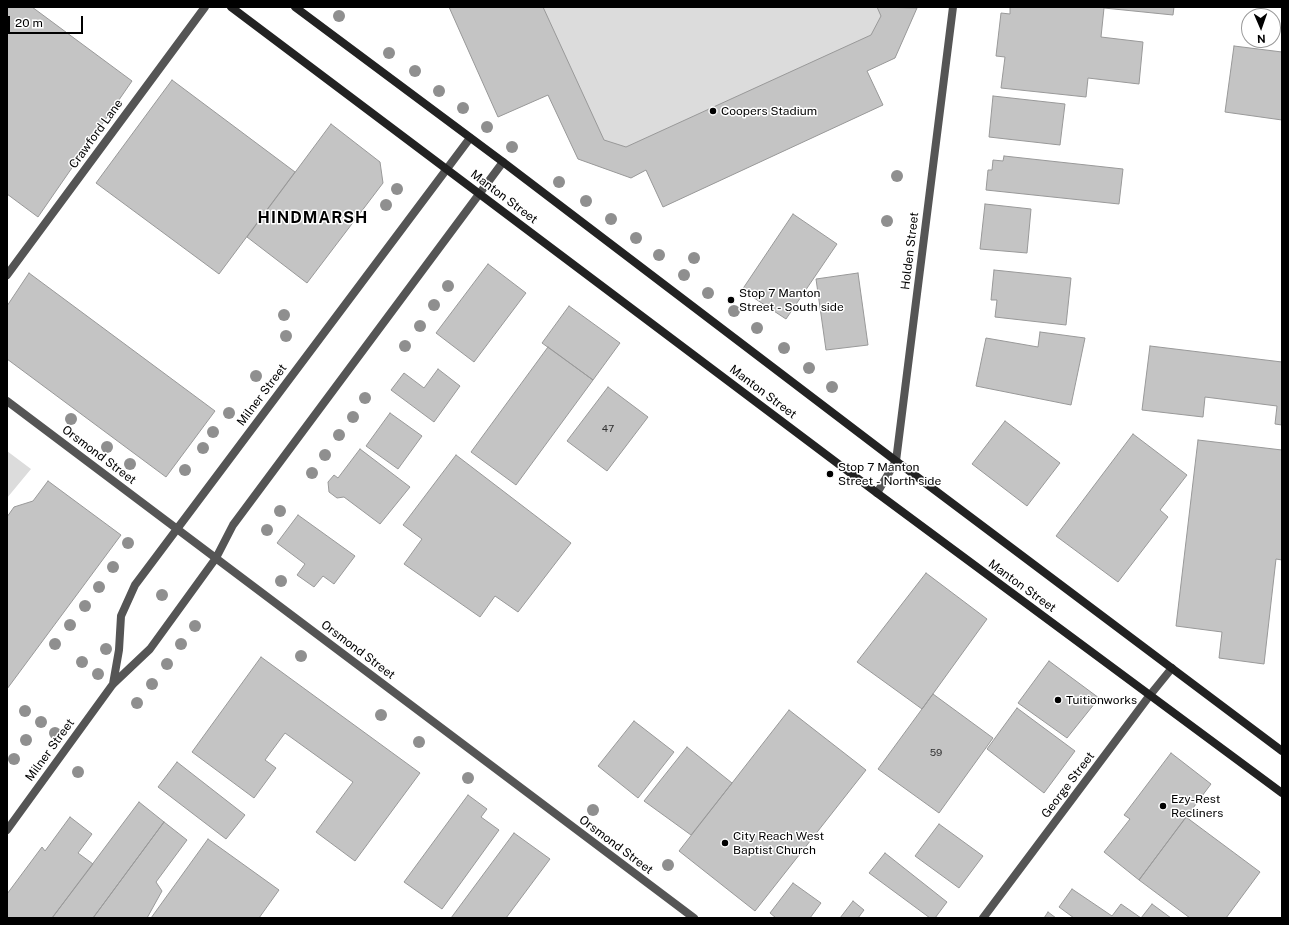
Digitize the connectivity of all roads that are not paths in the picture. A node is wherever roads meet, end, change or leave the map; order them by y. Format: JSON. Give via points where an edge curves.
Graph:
{"nodes":[{"id":1,"x":205,"y":7,"type":"edge"},
{"id":2,"x":231,"y":7,"type":"edge"},
{"id":3,"x":295,"y":7,"type":"edge"},
{"id":4,"x":953,"y":7,"type":"edge"},
{"id":5,"x":470,"y":138,"type":"junction"},
{"id":6,"x":503,"y":162,"type":"junction"},
{"id":7,"x":446,"y":169,"type":"junction"},
{"id":8,"x":480,"y":194,"type":"junction"},
{"id":9,"x":7,"y":275,"type":"edge"},
{"id":10,"x":7,"y":401,"type":"edge"},
{"id":11,"x":896,"y":461,"type":"junction"},
{"id":12,"x":877,"y":493,"type":"junction"},
{"id":13,"x":177,"y":529,"type":"junction"},
{"id":14,"x":216,"y":558,"type":"junction"},
{"id":15,"x":1172,"y":668,"type":"junction"},
{"id":16,"x":113,"y":684,"type":"junction"},
{"id":17,"x":1150,"y":695,"type":"junction"},
{"id":18,"x":1282,"y":751,"type":"edge"},
{"id":19,"x":1282,"y":793,"type":"edge"},
{"id":20,"x":7,"y":830,"type":"edge"},
{"id":21,"x":694,"y":918,"type":"edge"},
{"id":22,"x":983,"y":918,"type":"edge"}],
"edges":[{"from":1,"to":9,"type":"street","name":"Crawford Lane"},
{"from":2,"to":7,"type":"main road","name":"Manton Street"},
{"from":3,"to":5,"type":"main road","name":"Manton Street"},
{"from":4,"to":11,"type":"street","name":"Holden Street"},
{"from":5,"to":6,"type":"main road","name":"Manton Street"},
{"from":5,"to":7,"type":"street","name":"Milner Street"},
{"from":6,"to":8,"type":"street","name":"Milner Street"},
{"from":6,"to":11,"type":"main road","name":"Manton Street"},
{"from":7,"to":8,"type":"main road","name":"Manton Street"},
{"from":7,"to":13,"type":"street","name":"Milner Street"},
{"from":8,"to":12,"type":"main road","name":"Manton Street"},
{"from":8,"to":14,"type":"street","name":"Milner Street","via":[[233,525]]},
{"from":10,"to":13,"type":"street","name":"Orsmond Street"},
{"from":11,"to":12,"type":"street","name":"Holden Street"},
{"from":11,"to":15,"type":"main road","name":"Manton Street"},
{"from":12,"to":17,"type":"main road","name":"Manton Street"},
{"from":13,"to":14,"type":"street","name":"Orsmond Street"},
{"from":13,"to":16,"type":"street","name":"Milner Street","via":[[136,585],[121,616]]},
{"from":14,"to":16,"type":"street","name":"Milner Street","via":[[150,649]]},
{"from":14,"to":21,"type":"street","name":"Orsmond Street"},
{"from":15,"to":17,"type":"street","name":"George Street"},
{"from":15,"to":18,"type":"main road","name":"Manton Street"},
{"from":16,"to":20,"type":"street","name":"Milner Street"},
{"from":17,"to":19,"type":"main road","name":"Manton Street"},
{"from":17,"to":22,"type":"street","name":"George Street"}]}
